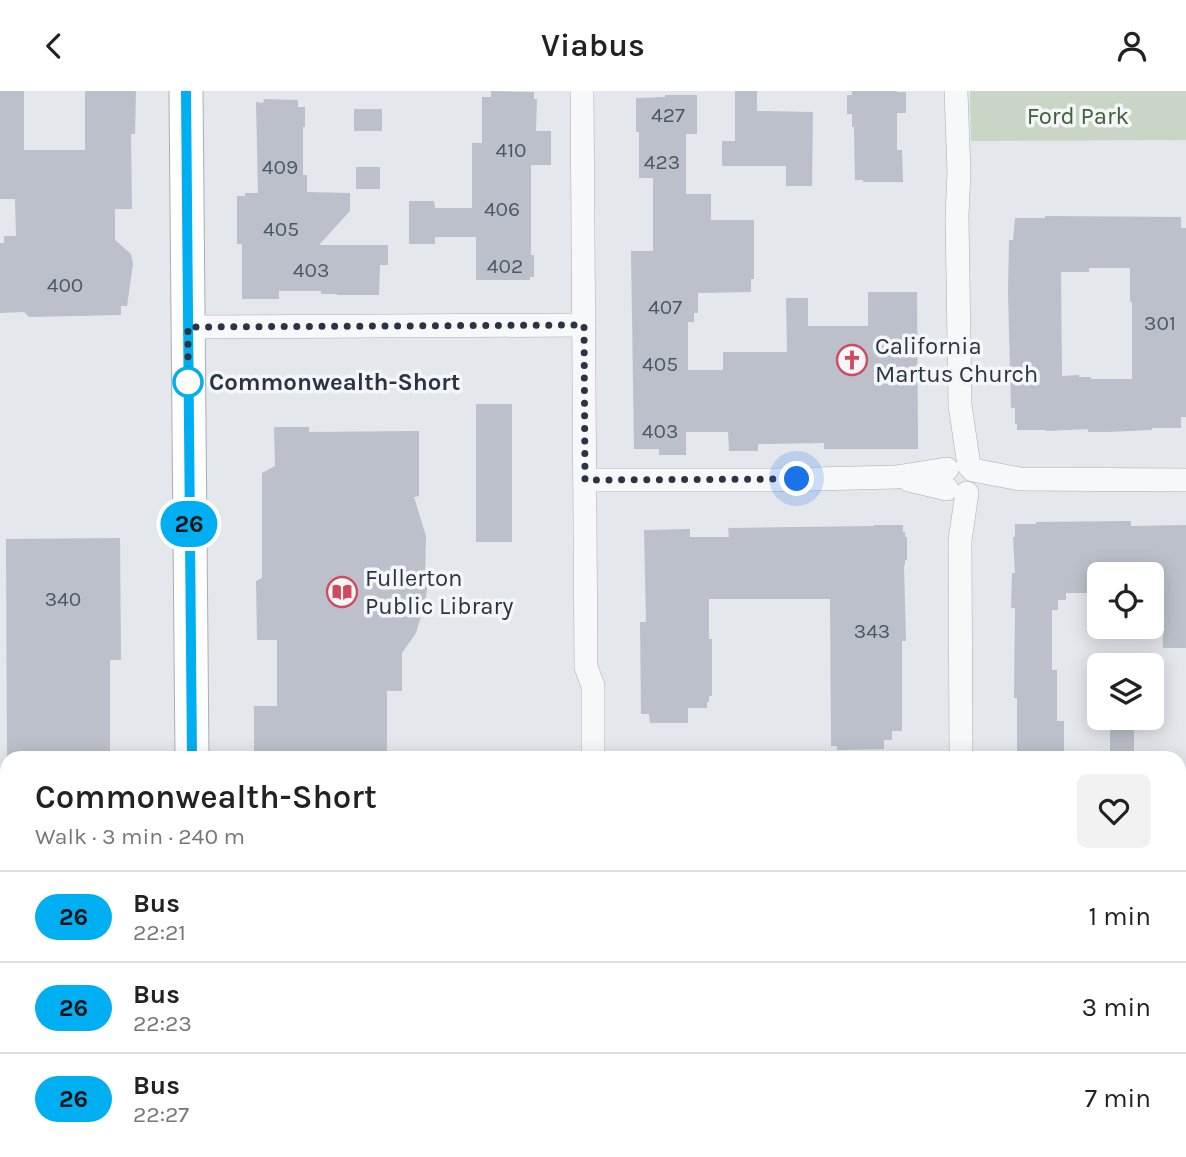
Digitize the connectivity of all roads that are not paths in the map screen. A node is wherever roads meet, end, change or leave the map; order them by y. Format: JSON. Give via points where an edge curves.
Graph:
{"nodes":[{"id":1,"x":186,"y":91,"type":"edge"},
{"id":2,"x":582,"y":91,"type":"edge"},
{"id":3,"x":956,"y":91,"type":"edge"},
{"id":4,"x":584,"y":325,"type":"junction"},
{"id":5,"x":188,"y":327,"type":"junction"},
{"id":6,"x":959,"y":479,"type":"junction"},
{"id":7,"x":585,"y":480,"type":"junction"},
{"id":8,"x":1186,"y":480,"type":"edge"},
{"id":9,"x":192,"y":751,"type":"edge"},
{"id":10,"x":593,"y":751,"type":"edge"},
{"id":11,"x":961,"y":751,"type":"edge"}],
"edges":[{"from":1,"to":5,"type":"main road"},
{"from":2,"to":4,"type":"street"},
{"from":3,"to":6,"type":"street"},
{"from":4,"to":5,"type":"street"},
{"from":4,"to":7,"type":"street"},
{"from":5,"to":9,"type":"main road"},
{"from":6,"to":7,"type":"street"},
{"from":6,"to":8,"type":"street"},
{"from":6,"to":11,"type":"street"},
{"from":7,"to":10,"type":"street","via":[[586,667],[593,686]]}]}
